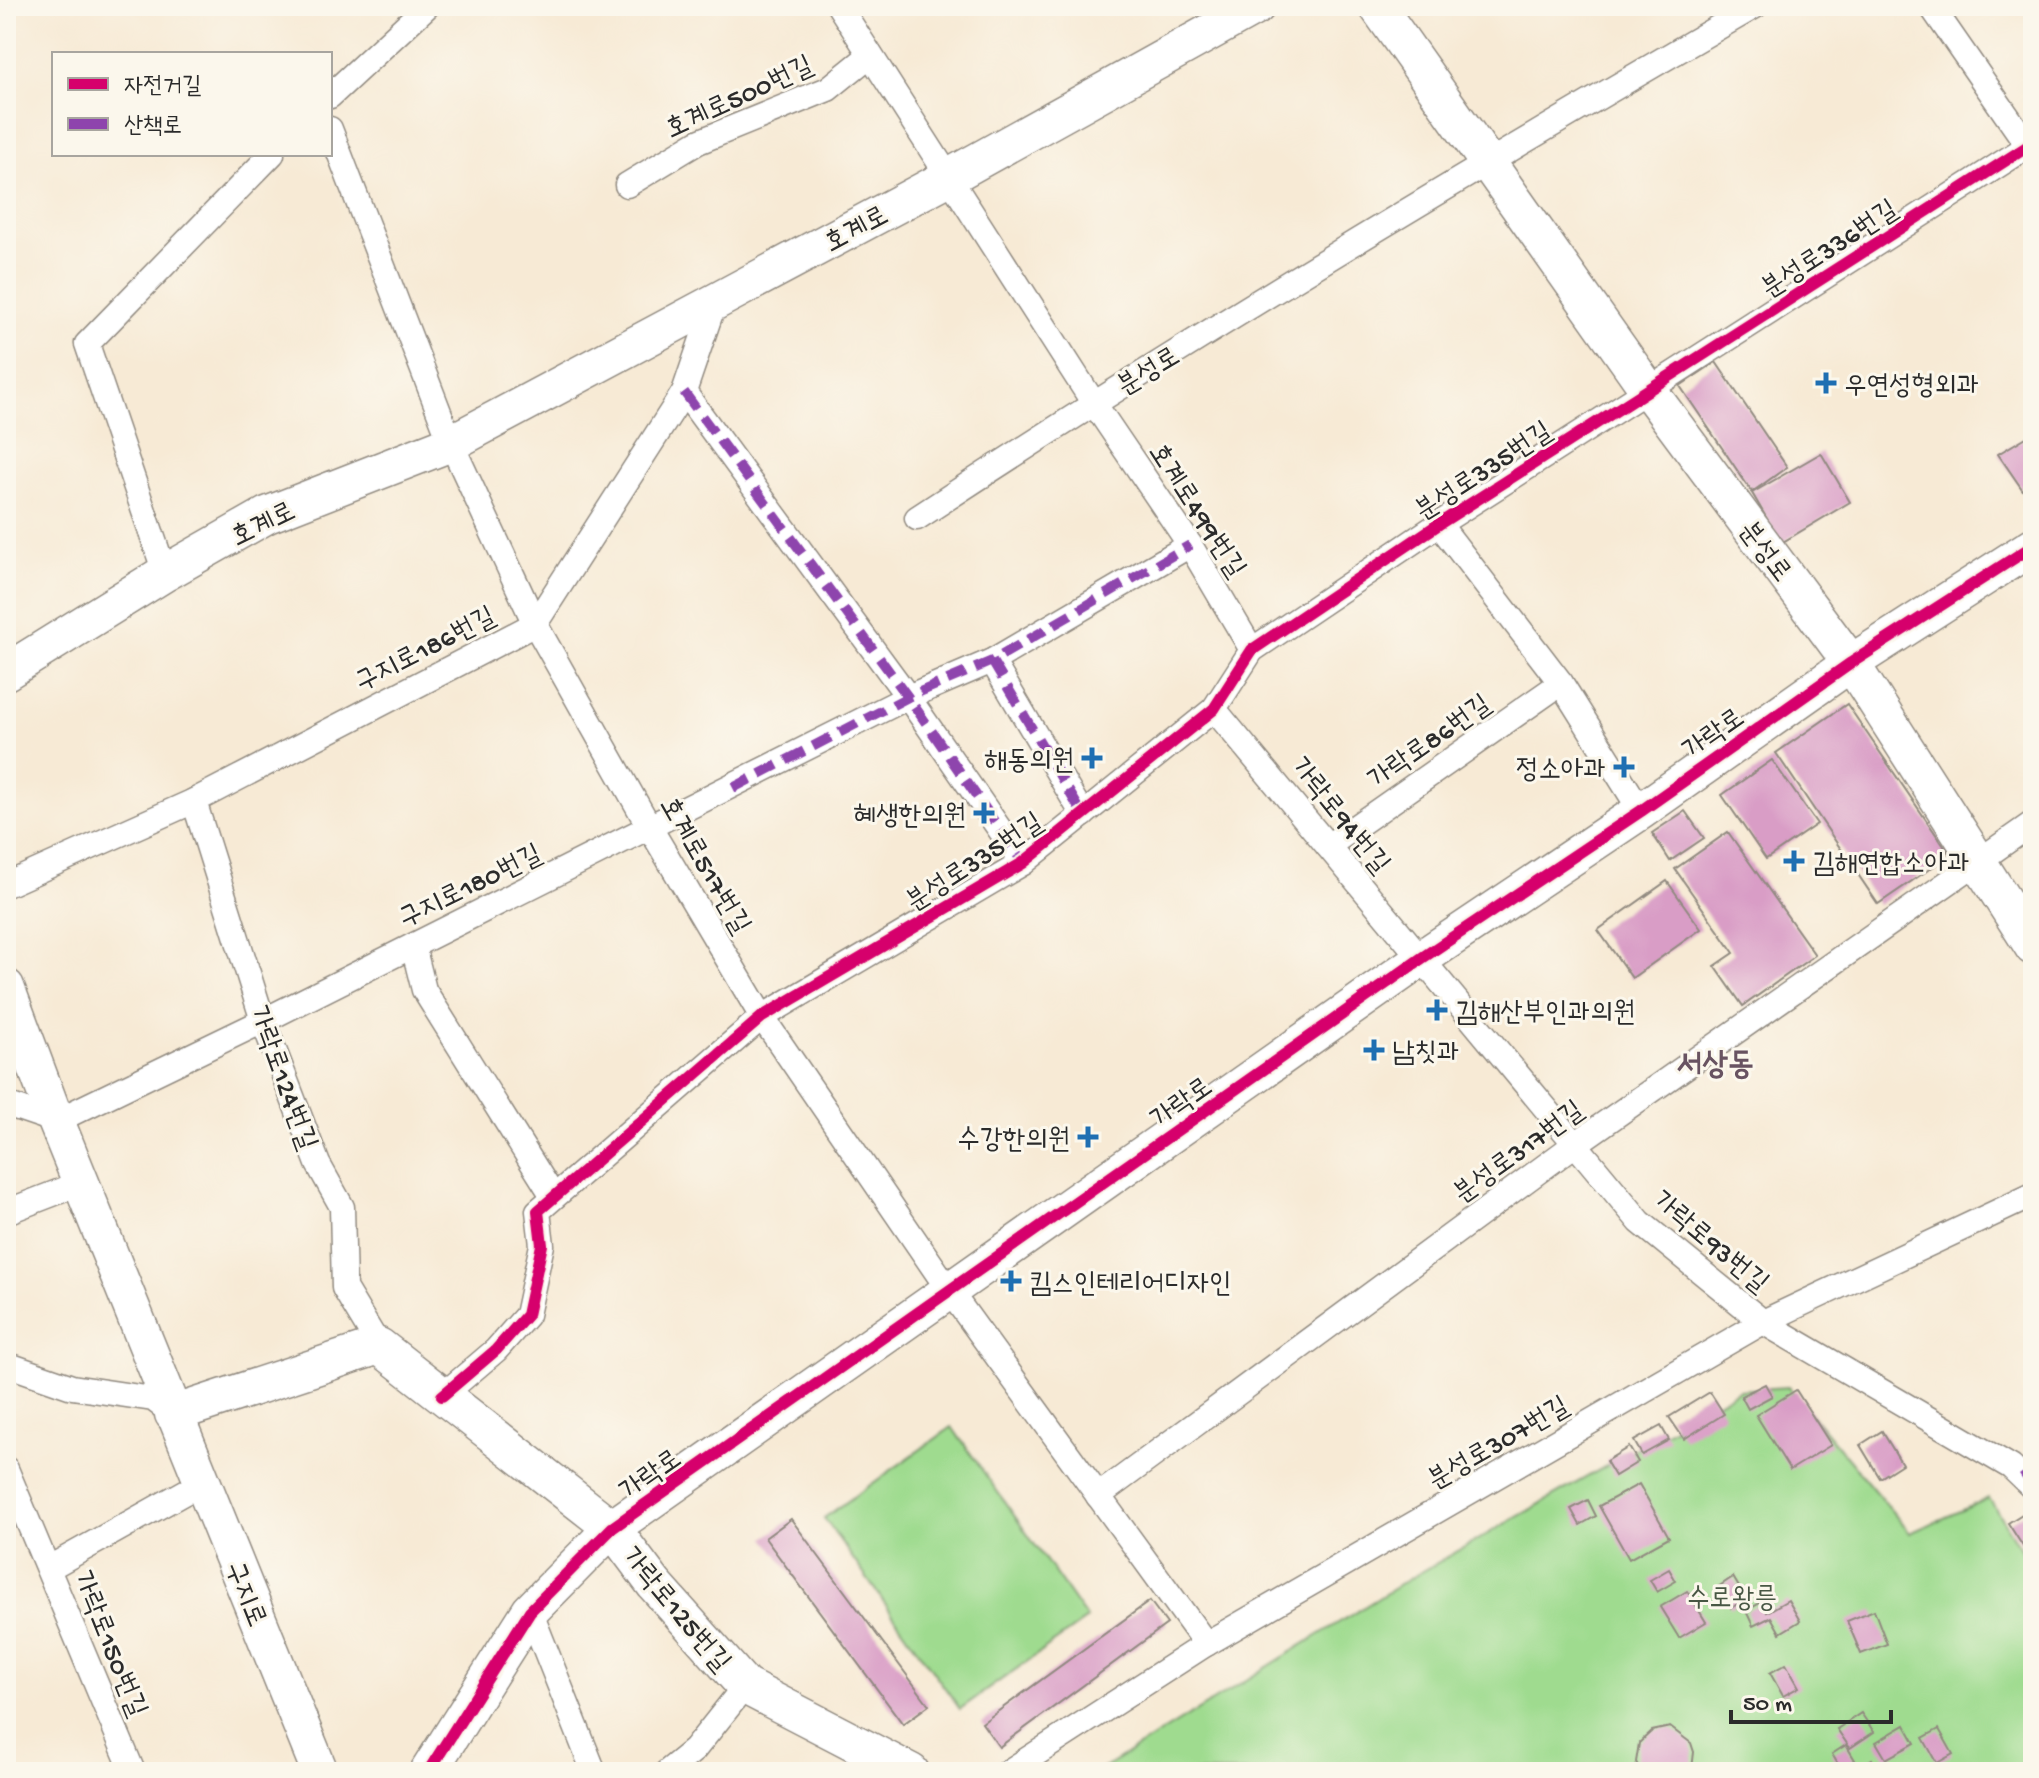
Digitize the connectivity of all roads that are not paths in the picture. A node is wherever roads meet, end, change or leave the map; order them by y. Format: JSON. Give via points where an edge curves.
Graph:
{"nodes":[{"id":1,"x":427,"y":6,"type":"edge"},
{"id":2,"x":839,"y":6,"type":"edge"},
{"id":3,"x":1257,"y":6,"type":"edge"},
{"id":4,"x":1377,"y":6,"type":"edge"},
{"id":5,"x":1755,"y":6,"type":"edge"},
{"id":6,"x":1931,"y":6,"type":"edge"},
{"id":7,"x":870,"y":55,"type":"junction"},
{"id":8,"x":332,"y":94,"type":"edge"},
{"id":9,"x":332,"y":134,"type":"edge"},
{"id":10,"x":2031,"y":147,"type":"edge"},
{"id":11,"x":270,"y":156,"type":"edge"},
{"id":12,"x":1488,"y":161,"type":"junction"},
{"id":13,"x":949,"y":177,"type":"junction"},
{"id":14,"x":627,"y":185,"type":"dead end"},
{"id":15,"x":715,"y":301,"type":"junction"},
{"id":16,"x":1649,"y":391,"type":"junction"},
{"id":17,"x":684,"y":392,"type":"junction"},
{"id":18,"x":1093,"y":402,"type":"junction"},
{"id":19,"x":451,"y":443,"type":"junction"},
{"id":20,"x":917,"y":518,"type":"dead end"},
{"id":21,"x":1439,"y":524,"type":"junction"},
{"id":22,"x":1190,"y":545,"type":"junction"},
{"id":23,"x":2033,"y":546,"type":"edge"},
{"id":24,"x":165,"y":573,"type":"junction"},
{"id":25,"x":535,"y":624,"type":"junction"},
{"id":26,"x":1252,"y":650,"type":"junction"},
{"id":27,"x":992,"y":661,"type":"junction"},
{"id":28,"x":1851,"y":663,"type":"junction"},
{"id":29,"x":6,"y":672,"type":"edge"},
{"id":30,"x":1561,"y":683,"type":"junction"},
{"id":31,"x":908,"y":697,"type":"junction"},
{"id":32,"x":1214,"y":709,"type":"junction"},
{"id":33,"x":194,"y":801,"type":"junction"},
{"id":34,"x":1641,"y":811,"type":"junction"},
{"id":35,"x":1083,"y":815,"type":"junction"},
{"id":36,"x":2033,"y":823,"type":"edge"},
{"id":37,"x":650,"y":828,"type":"junction"},
{"id":38,"x":1328,"y":846,"type":"junction"},
{"id":39,"x":1978,"y":861,"type":"junction"},
{"id":40,"x":1023,"y":863,"type":"junction"},
{"id":41,"x":6,"y":885,"type":"edge"},
{"id":42,"x":413,"y":946,"type":"junction"},
{"id":43,"x":2033,"y":947,"type":"edge"},
{"id":44,"x":1422,"y":958,"type":"junction"},
{"id":45,"x":6,"y":987,"type":"edge"},
{"id":46,"x":762,"y":1017,"type":"junction"},
{"id":47,"x":263,"y":1021,"type":"junction"},
{"id":48,"x":6,"y":1104,"type":"edge"},
{"id":49,"x":56,"y":1121,"type":"junction"},
{"id":50,"x":1574,"y":1145,"type":"junction"},
{"id":51,"x":81,"y":1183,"type":"junction"},
{"id":52,"x":2033,"y":1195,"type":"edge"},
{"id":53,"x":553,"y":1196,"type":"junction"},
{"id":54,"x":6,"y":1212,"type":"edge"},
{"id":55,"x":951,"y":1293,"type":"junction"},
{"id":56,"x":1763,"y":1322,"type":"junction"},
{"id":57,"x":379,"y":1346,"type":"junction"},
{"id":58,"x":6,"y":1364,"type":"edge"},
{"id":59,"x":442,"y":1396,"type":"junction"},
{"id":60,"x":173,"y":1414,"type":"junction"},
{"id":61,"x":6,"y":1469,"type":"edge"},
{"id":62,"x":2029,"y":1479,"type":"edge"},
{"id":63,"x":203,"y":1482,"type":"junction"},
{"id":64,"x":1098,"y":1496,"type":"junction"},
{"id":65,"x":612,"y":1528,"type":"junction"},
{"id":66,"x":49,"y":1568,"type":"junction"},
{"id":67,"x":530,"y":1611,"type":"junction"},
{"id":68,"x":1206,"y":1644,"type":"junction"},
{"id":69,"x":745,"y":1686,"type":"junction"},
{"id":70,"x":133,"y":1772,"type":"edge"},
{"id":71,"x":320,"y":1772,"type":"edge"},
{"id":72,"x":428,"y":1772,"type":"edge"},
{"id":73,"x":594,"y":1772,"type":"edge"},
{"id":74,"x":667,"y":1772,"type":"edge"},
{"id":75,"x":911,"y":1772,"type":"edge"},
{"id":76,"x":1008,"y":1772,"type":"edge"}],
"edges":[{"from":1,"to":8,"type":"street"},
{"from":2,"to":7,"type":"street"},
{"from":3,"to":13,"type":"main road","name":"호계로"},
{"from":4,"to":12,"type":"main road","name":"분성로"},
{"from":5,"to":12,"type":"street"},
{"from":6,"to":10,"type":"street"},
{"from":7,"to":13,"type":"street"},
{"from":7,"to":14,"type":"street","name":"호계로500번길","via":[[828,89],[698,142]]},
{"from":9,"to":19,"type":"street"},
{"from":10,"to":16,"type":"street","name":"분성로336번길"},
{"from":11,"to":24,"type":"street","via":[[87,344]]},
{"from":12,"to":16,"type":"main road","name":"분성로"},
{"from":12,"to":18,"type":"street","name":"분성로"},
{"from":13,"to":15,"type":"main road","name":"호계로"},
{"from":13,"to":18,"type":"street","name":"호계로499번길"},
{"from":15,"to":17,"type":"street","name":"구지로186번길"},
{"from":15,"to":19,"type":"main road","name":"호계로"},
{"from":16,"to":21,"type":"street","name":"분성로335번길"},
{"from":16,"to":28,"type":"main road","name":"분성로"},
{"from":17,"to":25,"type":"street","name":"구지로186번길"},
{"from":17,"to":31,"type":"street"},
{"from":18,"to":20,"type":"street"},
{"from":18,"to":22,"type":"street","name":"호계로499번길"},
{"from":19,"to":24,"type":"main road","name":"호계로","via":[[267,515]]},
{"from":19,"to":25,"type":"street","name":"호계로517번길"},
{"from":21,"to":26,"type":"street","name":"분성로335번길"},
{"from":21,"to":30,"type":"street"},
{"from":22,"to":26,"type":"street","name":"호계로499번길"},
{"from":22,"to":27,"type":"street","name":"구지로180번길"},
{"from":23,"to":28,"type":"main road","name":"가락로"},
{"from":24,"to":29,"type":"main road","name":"호계로"},
{"from":25,"to":33,"type":"street","name":"구지로186번길"},
{"from":25,"to":37,"type":"street","name":"호계로517번길"},
{"from":26,"to":32,"type":"street","name":"분성로335번길"},
{"from":27,"to":31,"type":"street","name":"구지로180번길"},
{"from":27,"to":35,"type":"street","name":"분성로335번길"},
{"from":28,"to":34,"type":"main road","name":"가락로"},
{"from":28,"to":39,"type":"main road","name":"분성로"},
{"from":30,"to":34,"type":"street"},
{"from":30,"to":38,"type":"street","name":"가락로86번길"},
{"from":31,"to":37,"type":"street","name":"구지로180번길"},
{"from":31,"to":40,"type":"street","name":"분성로335번길"},
{"from":32,"to":35,"type":"street","name":"분성로335번길"},
{"from":32,"to":38,"type":"street","name":"가락로94번길"},
{"from":33,"to":41,"type":"street","name":"구지로186번길"},
{"from":33,"to":47,"type":"street","name":"가락로124번길"},
{"from":34,"to":44,"type":"main road","name":"가락로"},
{"from":35,"to":40,"type":"street","name":"분성로335번길"},
{"from":36,"to":39,"type":"street","name":"분성로317번길"},
{"from":37,"to":42,"type":"street","name":"구지로180번길"},
{"from":37,"to":46,"type":"street","name":"호계로517번길"},
{"from":38,"to":44,"type":"street","name":"가락로94번길"},
{"from":39,"to":43,"type":"main road","name":"분성로"},
{"from":39,"to":50,"type":"street","name":"분성로317번길"},
{"from":40,"to":46,"type":"street","name":"분성로335번길"},
{"from":42,"to":47,"type":"street","name":"구지로180번길"},
{"from":42,"to":53,"type":"street","via":[[424,990]]},
{"from":44,"to":50,"type":"street","name":"가락로93번길"},
{"from":44,"to":55,"type":"main road","name":"가락로"},
{"from":45,"to":49,"type":"main road","name":"구지로"},
{"from":46,"to":53,"type":"street","name":"분성로335번길"},
{"from":46,"to":55,"type":"street","name":"호계로517번길"},
{"from":47,"to":49,"type":"street","name":"구지로180번길"},
{"from":47,"to":57,"type":"street","name":"가락로124번길","via":[[318,1164],[342,1207],[344,1288]]},
{"from":48,"to":49,"type":"street"},
{"from":49,"to":51,"type":"main road","name":"구지로"},
{"from":50,"to":56,"type":"street","name":"가락로93번길","via":[[1640,1222]]},
{"from":50,"to":64,"type":"street","name":"분성로317번길"},
{"from":51,"to":54,"type":"street"},
{"from":51,"to":60,"type":"main road","name":"구지로"},
{"from":52,"to":56,"type":"street","name":"분성로307번길"},
{"from":53,"to":59,"type":"street","name":"분성로335번길","via":[[538,1211],[542,1245],[527,1315]]},
{"from":55,"to":64,"type":"street"},
{"from":55,"to":65,"type":"main road","name":"가락로"},
{"from":56,"to":62,"type":"street","name":"가락로93번길"},
{"from":56,"to":68,"type":"street","name":"분성로307번길"},
{"from":57,"to":59,"type":"main road","name":"가락로124번길"},
{"from":57,"to":60,"type":"main road"},
{"from":58,"to":60,"type":"street","via":[[72,1387],[153,1399]]},
{"from":59,"to":65,"type":"main road","name":"가락로124번길"},
{"from":60,"to":63,"type":"main road","name":"구지로"},
{"from":61,"to":66,"type":"street"},
{"from":63,"to":66,"type":"street","name":"가락로150번길"},
{"from":63,"to":71,"type":"main road","name":"구지로"},
{"from":64,"to":68,"type":"street"},
{"from":65,"to":67,"type":"main road","name":"가락로"},
{"from":65,"to":69,"type":"main road","name":"가락로125번길"},
{"from":66,"to":70,"type":"street","name":"가락로150번길"},
{"from":67,"to":72,"type":"main road","name":"가락로"},
{"from":67,"to":73,"type":"street"},
{"from":68,"to":76,"type":"street","name":"분성로307번길"},
{"from":69,"to":74,"type":"street","name":"가락로125번길","via":[[694,1750]]},
{"from":69,"to":75,"type":"main road","name":"가락로125번길"}]}
